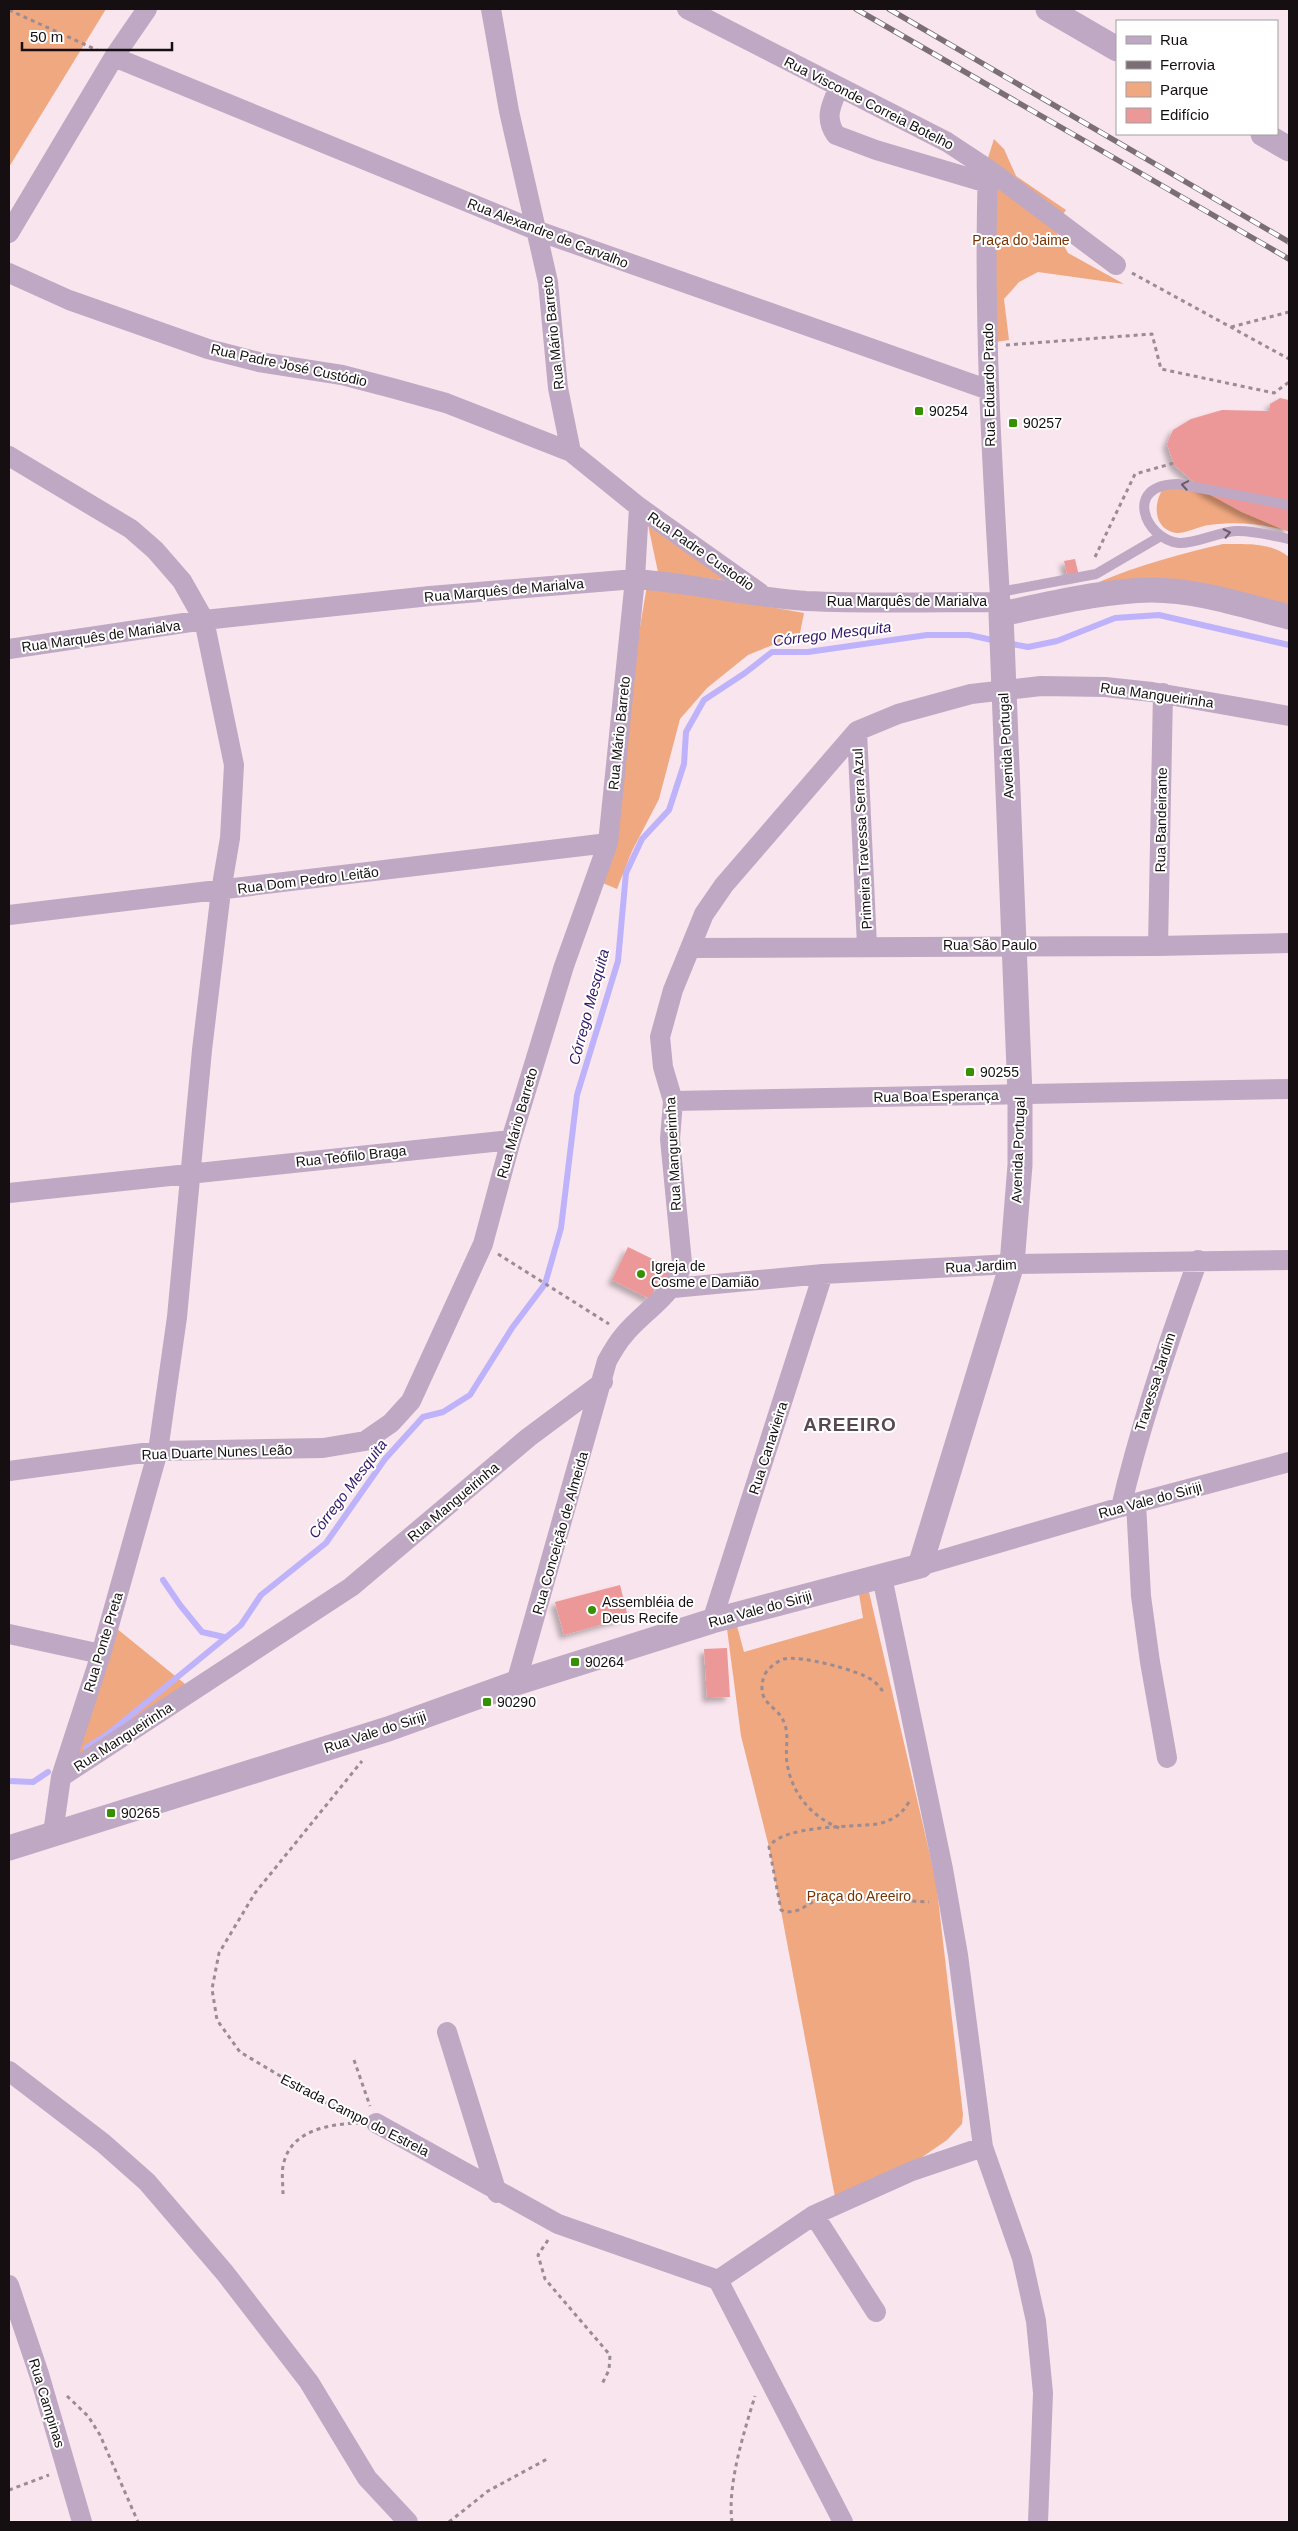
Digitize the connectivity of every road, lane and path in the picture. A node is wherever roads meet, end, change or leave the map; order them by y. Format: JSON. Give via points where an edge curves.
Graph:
{"nodes":[{"id":1,"x":147,"y":9,"type":"edge"},
{"id":2,"x":491,"y":9,"type":"edge"},
{"id":3,"x":687,"y":9,"type":"edge"},
{"id":4,"x":1048,"y":9,"type":"edge"},
{"id":5,"x":9,"y":10,"type":"edge"},
{"id":6,"x":1116,"y":48,"type":"edge"},
{"id":7,"x":114,"y":57,"type":"junction"},
{"id":8,"x":839,"y":87,"type":"junction"},
{"id":9,"x":1265,"y":135,"type":"edge"},
{"id":10,"x":1289,"y":149,"type":"edge"},
{"id":11,"x":988,"y":176,"type":"junction"},
{"id":12,"x":538,"y":231,"type":"junction"},
{"id":13,"x":9,"y":233,"type":"edge"},
{"id":14,"x":1116,"y":265,"type":"joint"},
{"id":15,"x":9,"y":273,"type":"edge"},
{"id":16,"x":1289,"y":312,"type":"edge"},
{"id":17,"x":1230,"y":327,"type":"junction"},
{"id":18,"x":988,"y":347,"type":"junction"},
{"id":19,"x":1289,"y":359,"type":"edge"},
{"id":20,"x":1289,"y":382,"type":"edge"},
{"id":21,"x":989,"y":390,"type":"junction"},
{"id":22,"x":571,"y":452,"type":"junction"},
{"id":23,"x":9,"y":456,"type":"edge"},
{"id":24,"x":1174,"y":463,"type":"dead end"},
{"id":25,"x":1289,"y":504,"type":"edge"},
{"id":26,"x":639,"y":507,"type":"junction"},
{"id":27,"x":1161,"y":536,"type":"junction"},
{"id":28,"x":1289,"y":539,"type":"edge"},
{"id":29,"x":1079,"y":577,"type":"junction"},
{"id":30,"x":635,"y":579,"type":"junction"},
{"id":31,"x":763,"y":595,"type":"junction"},
{"id":32,"x":1289,"y":617,"type":"edge"},
{"id":33,"x":204,"y":620,"type":"junction"},
{"id":34,"x":1001,"y":621,"type":"junction"},
{"id":35,"x":9,"y":649,"type":"edge"},
{"id":36,"x":1003,"y":688,"type":"junction"},
{"id":37,"x":1163,"y":693,"type":"junction"},
{"id":38,"x":1289,"y":716,"type":"edge"},
{"id":39,"x":858,"y":731,"type":"junction"},
{"id":40,"x":608,"y":843,"type":"junction"},
{"id":41,"x":221,"y":891,"type":"junction"},
{"id":42,"x":9,"y":915,"type":"edge"},
{"id":43,"x":1289,"y":943,"type":"edge"},
{"id":44,"x":1015,"y":945,"type":"junction"},
{"id":45,"x":867,"y":946,"type":"junction"},
{"id":46,"x":1158,"y":946,"type":"junction"},
{"id":47,"x":691,"y":948,"type":"junction"},
{"id":48,"x":1289,"y":1089,"type":"edge"},
{"id":49,"x":1020,"y":1095,"type":"junction"},
{"id":50,"x":673,"y":1101,"type":"junction"},
{"id":51,"x":511,"y":1140,"type":"junction"},
{"id":52,"x":191,"y":1172,"type":"junction"},
{"id":53,"x":9,"y":1194,"type":"edge"},
{"id":54,"x":483,"y":1244,"type":"junction"},
{"id":55,"x":1198,"y":1260,"type":"junction"},
{"id":56,"x":1289,"y":1260,"type":"edge"},
{"id":57,"x":1012,"y":1264,"type":"junction"},
{"id":58,"x":823,"y":1274,"type":"junction"},
{"id":59,"x":673,"y":1288,"type":"junction"},
{"id":60,"x":624,"y":1334,"type":"junction"},
{"id":61,"x":603,"y":1382,"type":"junction"},
{"id":62,"x":365,"y":1441,"type":"joint"},
{"id":63,"x":158,"y":1451,"type":"junction"},
{"id":64,"x":1289,"y":1462,"type":"edge"},
{"id":65,"x":9,"y":1471,"type":"edge"},
{"id":66,"x":1128,"y":1505,"type":"junction"},
{"id":67,"x":920,"y":1566,"type":"junction"},
{"id":68,"x":882,"y":1577,"type":"junction"},
{"id":69,"x":712,"y":1621,"type":"junction"},
{"id":70,"x":9,"y":1634,"type":"edge"},
{"id":71,"x":101,"y":1654,"type":"junction"},
{"id":72,"x":516,"y":1683,"type":"junction"},
{"id":73,"x":889,"y":1698,"type":"dead end"},
{"id":74,"x":1167,"y":1758,"type":"dead end"},
{"id":75,"x":364,"y":1759,"type":"dead end"},
{"id":76,"x":61,"y":1777,"type":"junction"},
{"id":77,"x":911,"y":1799,"type":"dead end"},
{"id":78,"x":840,"y":1828,"type":"junction"},
{"id":79,"x":53,"y":1833,"type":"junction"},
{"id":80,"x":9,"y":1848,"type":"edge"},
{"id":81,"x":930,"y":1902,"type":"dead end"},
{"id":82,"x":447,"y":2032,"type":"dead end"},
{"id":83,"x":354,"y":2060,"type":"dead end"},
{"id":84,"x":9,"y":2072,"type":"edge"},
{"id":85,"x":376,"y":2123,"type":"junction"},
{"id":86,"x":983,"y":2147,"type":"junction"},
{"id":87,"x":497,"y":2193,"type":"junction"},
{"id":88,"x":283,"y":2194,"type":"dead end"},
{"id":89,"x":814,"y":2215,"type":"junction"},
{"id":90,"x":558,"y":2224,"type":"junction"},
{"id":91,"x":718,"y":2280,"type":"junction"},
{"id":92,"x":9,"y":2285,"type":"edge"},
{"id":93,"x":876,"y":2312,"type":"dead end"},
{"id":94,"x":763,"y":2368,"type":"junction"},
{"id":95,"x":39,"y":2374,"type":"junction"},
{"id":96,"x":601,"y":2386,"type":"dead end"},
{"id":97,"x":549,"y":2458,"type":"dead end"},
{"id":98,"x":66,"y":2468,"type":"junction"},
{"id":99,"x":9,"y":2490,"type":"edge"},
{"id":100,"x":82,"y":2522,"type":"edge"},
{"id":101,"x":138,"y":2522,"type":"edge"},
{"id":102,"x":408,"y":2522,"type":"edge"},
{"id":103,"x":450,"y":2522,"type":"edge"},
{"id":104,"x":732,"y":2522,"type":"edge"},
{"id":105,"x":843,"y":2522,"type":"edge"},
{"id":106,"x":1038,"y":2522,"type":"edge"}],
"edges":[{"from":1,"to":7,"type":"street"},
{"from":2,"to":12,"type":"street","name":"Rua Mário Barreto","via":[[509,111]]},
{"from":3,"to":8,"type":"street","name":"Rua Visconde Correia Botelho"},
{"from":4,"to":6,"type":"street"},
{"from":5,"to":7,"type":"path"},
{"from":7,"to":12,"type":"street","name":"Rua Alexandre de Carvalho"},
{"from":7,"to":13,"type":"street"},
{"from":8,"to":11,"type":"street","name":"Rua Visconde Correia Botelho","via":[[940,138]]},
{"from":8,"to":11,"type":"street","via":[[828,119],[836,135],[876,150]]},
{"from":9,"to":10,"type":"street"},
{"from":11,"to":14,"type":"street","name":"Rua Visconde Correia Botelho"},
{"from":11,"to":18,"type":"street","name":"Rua Eduardo Prado"},
{"from":12,"to":21,"type":"street","name":"Rua Alexandre de Carvalho"},
{"from":12,"to":22,"type":"street","name":"Rua Mário Barreto","via":[[548,282],[558,388]]},
{"from":14,"to":17,"type":"path"},
{"from":15,"to":22,"type":"street","name":"Rua Padre José Custódio","via":[[69,300],[208,349],[259,362],[342,375],[446,403]]},
{"from":16,"to":17,"type":"path"},
{"from":17,"to":19,"type":"path"},
{"from":18,"to":20,"type":"path","via":[[1152,334],[1160,369],[1274,393]]},
{"from":18,"to":21,"type":"street","name":"Rua Eduardo Prado"},
{"from":21,"to":34,"type":"street","name":"Rua Eduardo Prado"},
{"from":22,"to":26,"type":"street"},
{"from":23,"to":33,"type":"street","via":[[131,528],[156,550],[182,581]]},
{"from":24,"to":29,"type":"path","via":[[1135,474],[1097,553]]},
{"from":25,"to":27,"type":"lane","one_way":true,"via":[[1164,484],[1154,488],[1144,501],[1148,519]]},
{"from":26,"to":30,"type":"street","name":"Rua Mário Barreto"},
{"from":26,"to":31,"type":"street","name":"Rua Padre Custodio"},
{"from":27,"to":28,"type":"lane","one_way":true,"via":[[1179,543],[1236,531]]},
{"from":27,"to":29,"type":"lane","via":[[1096,574]]},
{"from":29,"to":34,"type":"lane"},
{"from":30,"to":31,"type":"street","name":"Rua Marquês de Marialva"},
{"from":30,"to":33,"type":"street","name":"Rua Marquês de Marialva"},
{"from":30,"to":40,"type":"street","name":"Rua Mário Barreto"},
{"from":31,"to":34,"type":"street","name":"Rua Marquês de Marialva","via":[[804,601],[856,602]]},
{"from":32,"to":34,"type":"street","via":[[1209,597],[1153,590],[1096,595]]},
{"from":33,"to":35,"type":"street","name":"Rua Marquês de Marialva"},
{"from":33,"to":41,"type":"street","via":[[234,765],[230,838]]},
{"from":34,"to":36,"type":"street","name":"Avenida Portugal"},
{"from":36,"to":37,"type":"street","name":"Rua Mangueirinha","via":[[1105,687]]},
{"from":36,"to":39,"type":"street","name":"Rua Mangueirinha","via":[[898,714]]},
{"from":36,"to":44,"type":"street","name":"Avenida Portugal"},
{"from":37,"to":38,"type":"street","name":"Rua Mangueirinha"},
{"from":37,"to":46,"type":"street","name":"Rua Bandeirante"},
{"from":39,"to":45,"type":"street","name":"Primeira Travessa Serra Azul"},
{"from":39,"to":47,"type":"street","name":"Rua Mangueirinha","via":[[724,885],[704,914]]},
{"from":40,"to":41,"type":"street","name":"Rua Dom Pedro Leitão"},
{"from":40,"to":51,"type":"street","name":"Rua Mário Barreto","via":[[564,966]]},
{"from":41,"to":42,"type":"street","name":"Rua Dom Pedro Leitão"},
{"from":41,"to":52,"type":"street"},
{"from":43,"to":46,"type":"street","name":"Rua São Paulo"},
{"from":44,"to":45,"type":"street","name":"Rua São Paulo"},
{"from":44,"to":46,"type":"street","name":"Rua São Paulo"},
{"from":44,"to":49,"type":"street","name":"Avenida Portugal"},
{"from":45,"to":47,"type":"street","name":"Rua São Paulo"},
{"from":47,"to":50,"type":"street","name":"Rua Mangueirinha","via":[[673,990],[660,1037],[663,1067]]},
{"from":48,"to":49,"type":"street","name":"Rua Boa Esperança"},
{"from":49,"to":50,"type":"street","name":"Rua Boa Esperança"},
{"from":49,"to":57,"type":"street","name":"Avenida Portugal","via":[[1020,1165]]},
{"from":50,"to":59,"type":"street","name":"Rua Mangueirinha","via":[[671,1148],[682,1263]]},
{"from":51,"to":52,"type":"street","name":"Rua Teófilo Braga"},
{"from":51,"to":54,"type":"street","name":"Rua Mário Barreto"},
{"from":52,"to":53,"type":"street","name":"Rua Teófilo Braga"},
{"from":52,"to":63,"type":"street","via":[[177,1317]]},
{"from":54,"to":60,"type":"path"},
{"from":54,"to":62,"type":"street","name":"Rua Mário Barreto","via":[[412,1401],[391,1423]]},
{"from":55,"to":56,"type":"street","name":"Rua Jardim"},
{"from":55,"to":57,"type":"street","name":"Rua Jardim"},
{"from":55,"to":66,"type":"street","name":"Travessa Jardim","via":[[1159,1366],[1136,1442]]},
{"from":57,"to":58,"type":"street","name":"Rua Jardim"},
{"from":57,"to":67,"type":"street","name":"Avenida Portugal"},
{"from":58,"to":59,"type":"street","name":"Rua Jardim"},
{"from":58,"to":69,"type":"street","name":"Rua Canavieira"},
{"from":59,"to":60,"type":"street","name":"Rua Mangueirinha"},
{"from":60,"to":61,"type":"street","name":"Rua Mangueirinha","via":[[607,1362]]},
{"from":61,"to":72,"type":"street","name":"Rua Conceição de Almeida"},
{"from":61,"to":76,"type":"street","name":"Rua Mangueirinha","via":[[529,1438],[352,1587]]},
{"from":62,"to":63,"type":"street","name":"Rua Duarte Nunes Leão","via":[[323,1448]]},
{"from":63,"to":65,"type":"street","name":"Rua Duarte Nunes Leão"},
{"from":63,"to":71,"type":"street","name":"Rua Ponte Preta"},
{"from":64,"to":66,"type":"street","name":"Rua Vale do Siriji"},
{"from":66,"to":67,"type":"street","name":"Rua Vale do Siriji"},
{"from":66,"to":74,"type":"street","name":"Travessa Jardim"},
{"from":67,"to":68,"type":"street","name":"Rua Vale do Siriji"},
{"from":68,"to":69,"type":"street","name":"Rua Vale do Siriji"},
{"from":68,"to":86,"type":"street","via":[[943,1870]]},
{"from":69,"to":72,"type":"street","name":"Rua Vale do Siriji"},
{"from":70,"to":71,"type":"street"},
{"from":71,"to":76,"type":"street","name":"Rua Ponte Preta"},
{"from":72,"to":79,"type":"street","name":"Rua Vale do Siriji","via":[[388,1729]]},
{"from":73,"to":78,"type":"path","via":[[873,1680],[855,1671],[812,1661],[785,1658],[765,1673],[761,1689],[765,1700],[785,1724],[787,1761],[800,1798],[825,1822]]},
{"from":75,"to":85,"type":"path","name":"Estrada Campo do Estrela","via":[[255,1893],[219,1952],[212,1989],[217,2020],[240,2052],[324,2102]]},
{"from":76,"to":79,"type":"street","name":"Rua Ponte Preta"},
{"from":77,"to":78,"type":"path","via":[[903,1812],[892,1820]]},
{"from":78,"to":81,"type":"path","via":[[789,1833],[773,1841],[769,1848],[781,1910],[789,1913],[798,1911],[818,1900],[833,1897]]},
{"from":79,"to":80,"type":"street","name":"Rua Vale do Siriji"},
{"from":82,"to":87,"type":"street"},
{"from":83,"to":85,"type":"path"},
{"from":84,"to":102,"type":"street","via":[[147,2182],[225,2273],[310,2382],[366,2478]]},
{"from":85,"to":87,"type":"street","name":"Estrada Campo do Estrela"},
{"from":85,"to":88,"type":"path","via":[[336,2124],[303,2135],[291,2145],[283,2163]]},
{"from":86,"to":89,"type":"street","via":[[912,2171]]},
{"from":86,"to":106,"type":"street","via":[[1022,2258],[1036,2321],[1043,2392]]},
{"from":87,"to":90,"type":"street","name":"Estrada Campo do Estrela"},
{"from":89,"to":91,"type":"street"},
{"from":89,"to":93,"type":"street"},
{"from":90,"to":91,"type":"street","name":"Estrada Campo do Estrela"},
{"from":90,"to":96,"type":"path","via":[[538,2255],[545,2279],[610,2354],[609,2370]]},
{"from":91,"to":94,"type":"street"},
{"from":92,"to":95,"type":"street","name":"Rua Campinas"},
{"from":94,"to":104,"type":"path","via":[[741,2441],[730,2509]]},
{"from":94,"to":105,"type":"street"},
{"from":95,"to":98,"type":"street","name":"Rua Campinas"},
{"from":95,"to":101,"type":"path","via":[[88,2416],[100,2435]]},
{"from":97,"to":103,"type":"path","via":[[488,2491]]},
{"from":98,"to":99,"type":"path"},
{"from":98,"to":100,"type":"street","name":"Rua Campinas"}]}
